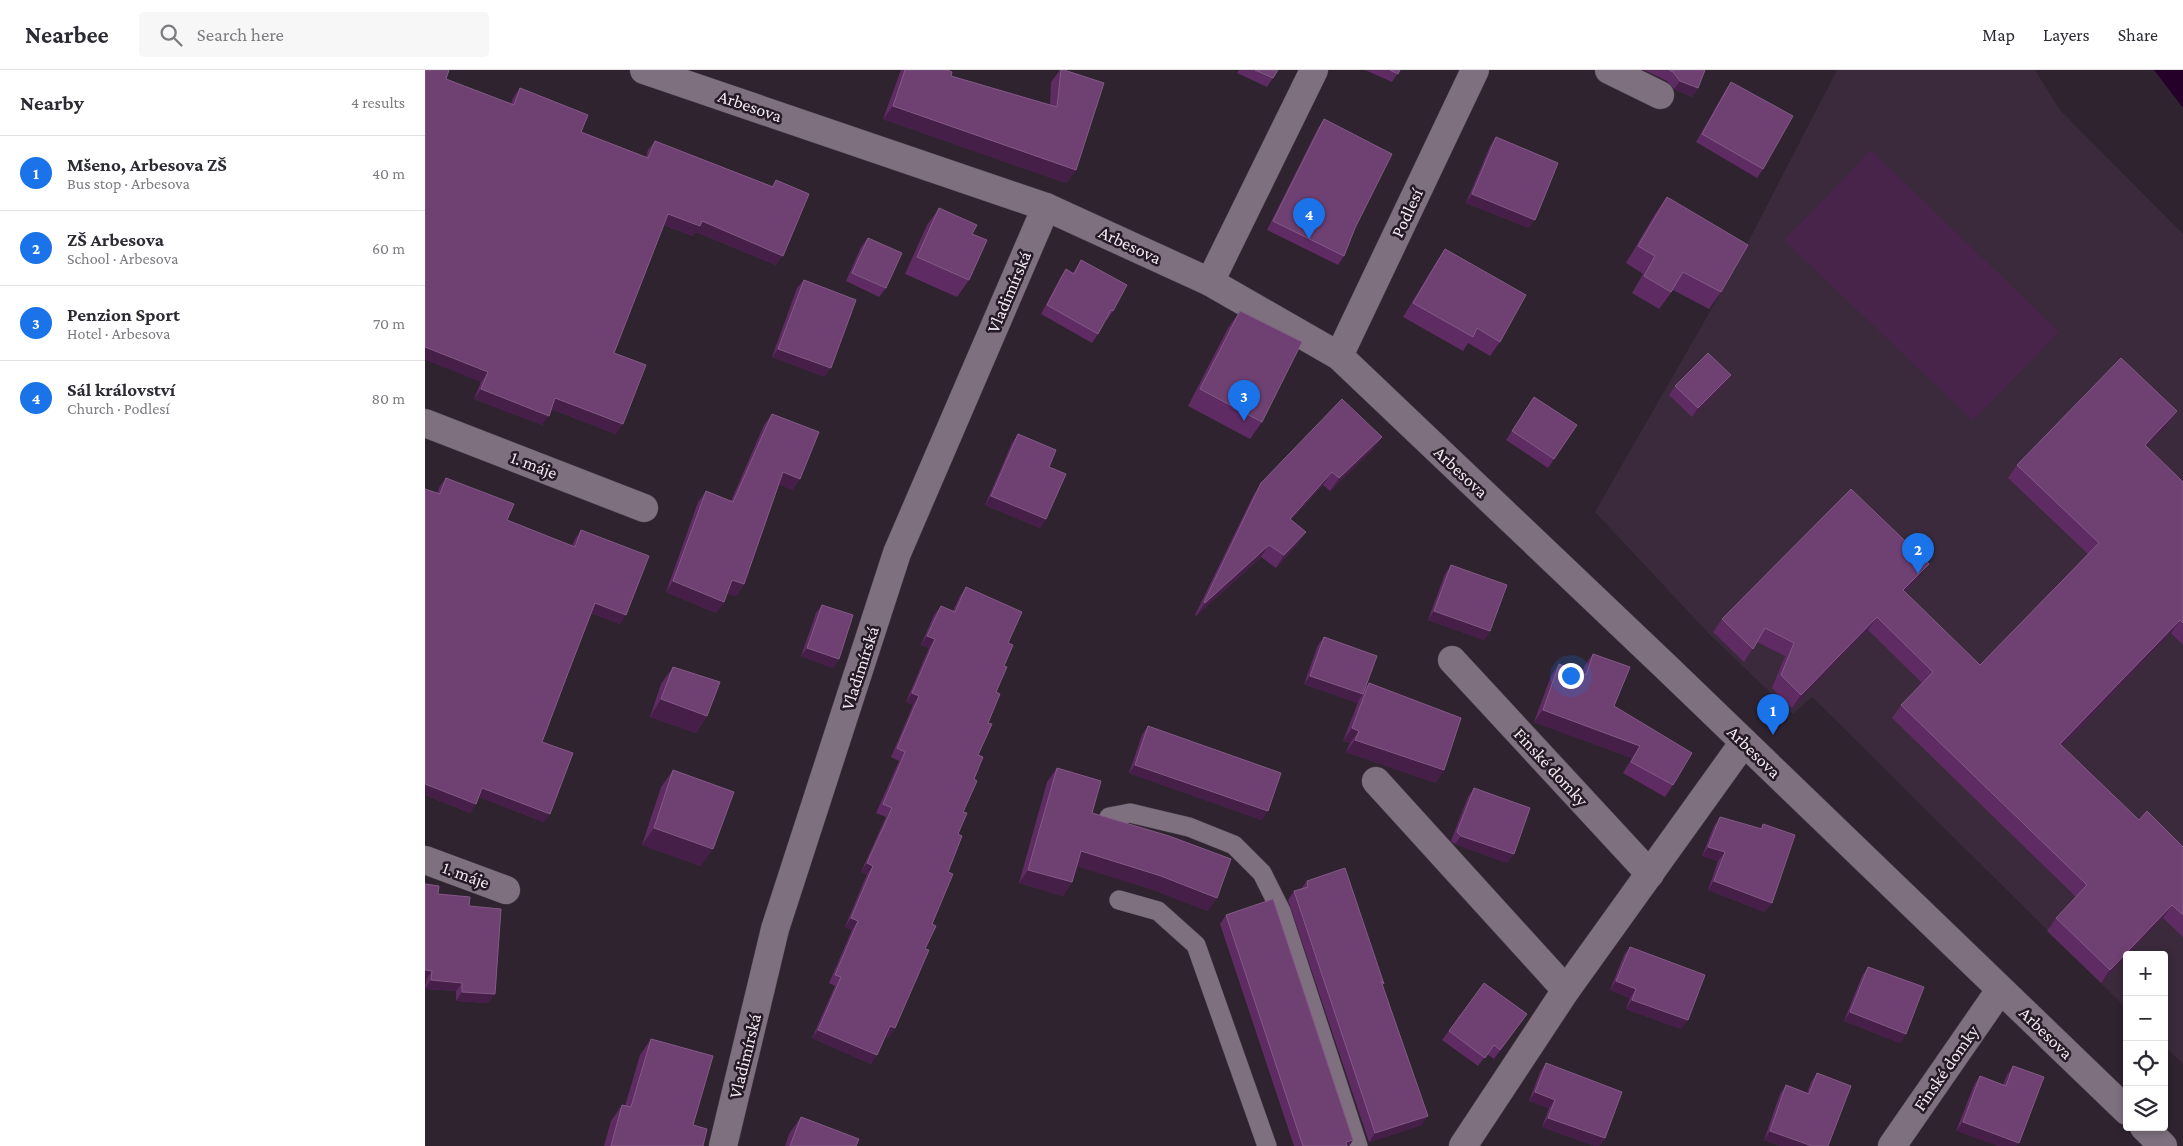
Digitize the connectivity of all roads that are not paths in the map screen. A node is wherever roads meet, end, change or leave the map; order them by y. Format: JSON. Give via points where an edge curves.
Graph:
{"nodes":[{"id":1,"x":644,"y":70,"type":"edge"},
{"id":2,"x":1313,"y":70,"type":"edge"},
{"id":3,"x":1475,"y":70,"type":"edge"},
{"id":4,"x":1609,"y":70,"type":"edge"},
{"id":5,"x":1660,"y":95,"type":"dead end"},
{"id":6,"x":1046,"y":207,"type":"junction"},
{"id":7,"x":1210,"y":282,"type":"junction"},
{"id":8,"x":1339,"y":356,"type":"junction"},
{"id":9,"x":425,"y":423,"type":"edge"},
{"id":10,"x":644,"y":508,"type":"dead end"},
{"id":11,"x":1452,"y":660,"type":"dead end"},
{"id":12,"x":1744,"y":742,"type":"junction"},
{"id":13,"x":1376,"y":781,"type":"dead end"},
{"id":14,"x":1109,"y":816,"type":"edge"},
{"id":15,"x":425,"y":860,"type":"edge"},
{"id":16,"x":1650,"y":874,"type":"junction"},
{"id":17,"x":506,"y":890,"type":"dead end"},
{"id":18,"x":1119,"y":900,"type":"dead end"},
{"id":19,"x":1566,"y":990,"type":"junction"},
{"id":20,"x":2000,"y":990,"type":"junction"},
{"id":21,"x":2123,"y":1107,"type":"edge"},
{"id":22,"x":2147,"y":1131,"type":"edge"},
{"id":23,"x":723,"y":1146,"type":"edge"},
{"id":24,"x":1267,"y":1146,"type":"edge"},
{"id":25,"x":1358,"y":1146,"type":"edge"},
{"id":26,"x":1463,"y":1146,"type":"edge"},
{"id":27,"x":1892,"y":1146,"type":"edge"},
{"id":28,"x":2163,"y":1146,"type":"edge"}],
"edges":[{"from":1,"to":6,"type":"street","name":"Arbesova"},
{"from":2,"to":7,"type":"street"},
{"from":3,"to":8,"type":"street","name":"Podlesí"},
{"from":4,"to":5,"type":"street"},
{"from":6,"to":7,"type":"street","name":"Arbesova"},
{"from":6,"to":23,"type":"street","name":"Vladimírská","via":[[897,553],[775,929]]},
{"from":7,"to":8,"type":"street","name":"Arbesova"},
{"from":8,"to":12,"type":"street","name":"Arbesova"},
{"from":9,"to":10,"type":"street","name":"1. máje"},
{"from":11,"to":16,"type":"street","name":"Finské domky"},
{"from":12,"to":16,"type":"street"},
{"from":12,"to":20,"type":"street","name":"Arbesova"},
{"from":13,"to":19,"type":"street"},
{"from":14,"to":25,"type":"lane","via":[[1130,813],[1189,827],[1234,845],[1262,872],[1281,911]]},
{"from":15,"to":17,"type":"street","name":"1. máje"},
{"from":16,"to":19,"type":"street"},
{"from":18,"to":24,"type":"lane","via":[[1158,911],[1196,945]]},
{"from":19,"to":26,"type":"street"},
{"from":20,"to":21,"type":"street","name":"Arbesova"},
{"from":20,"to":27,"type":"street","name":"Finské domky"},
{"from":22,"to":28,"type":"street"}]}
